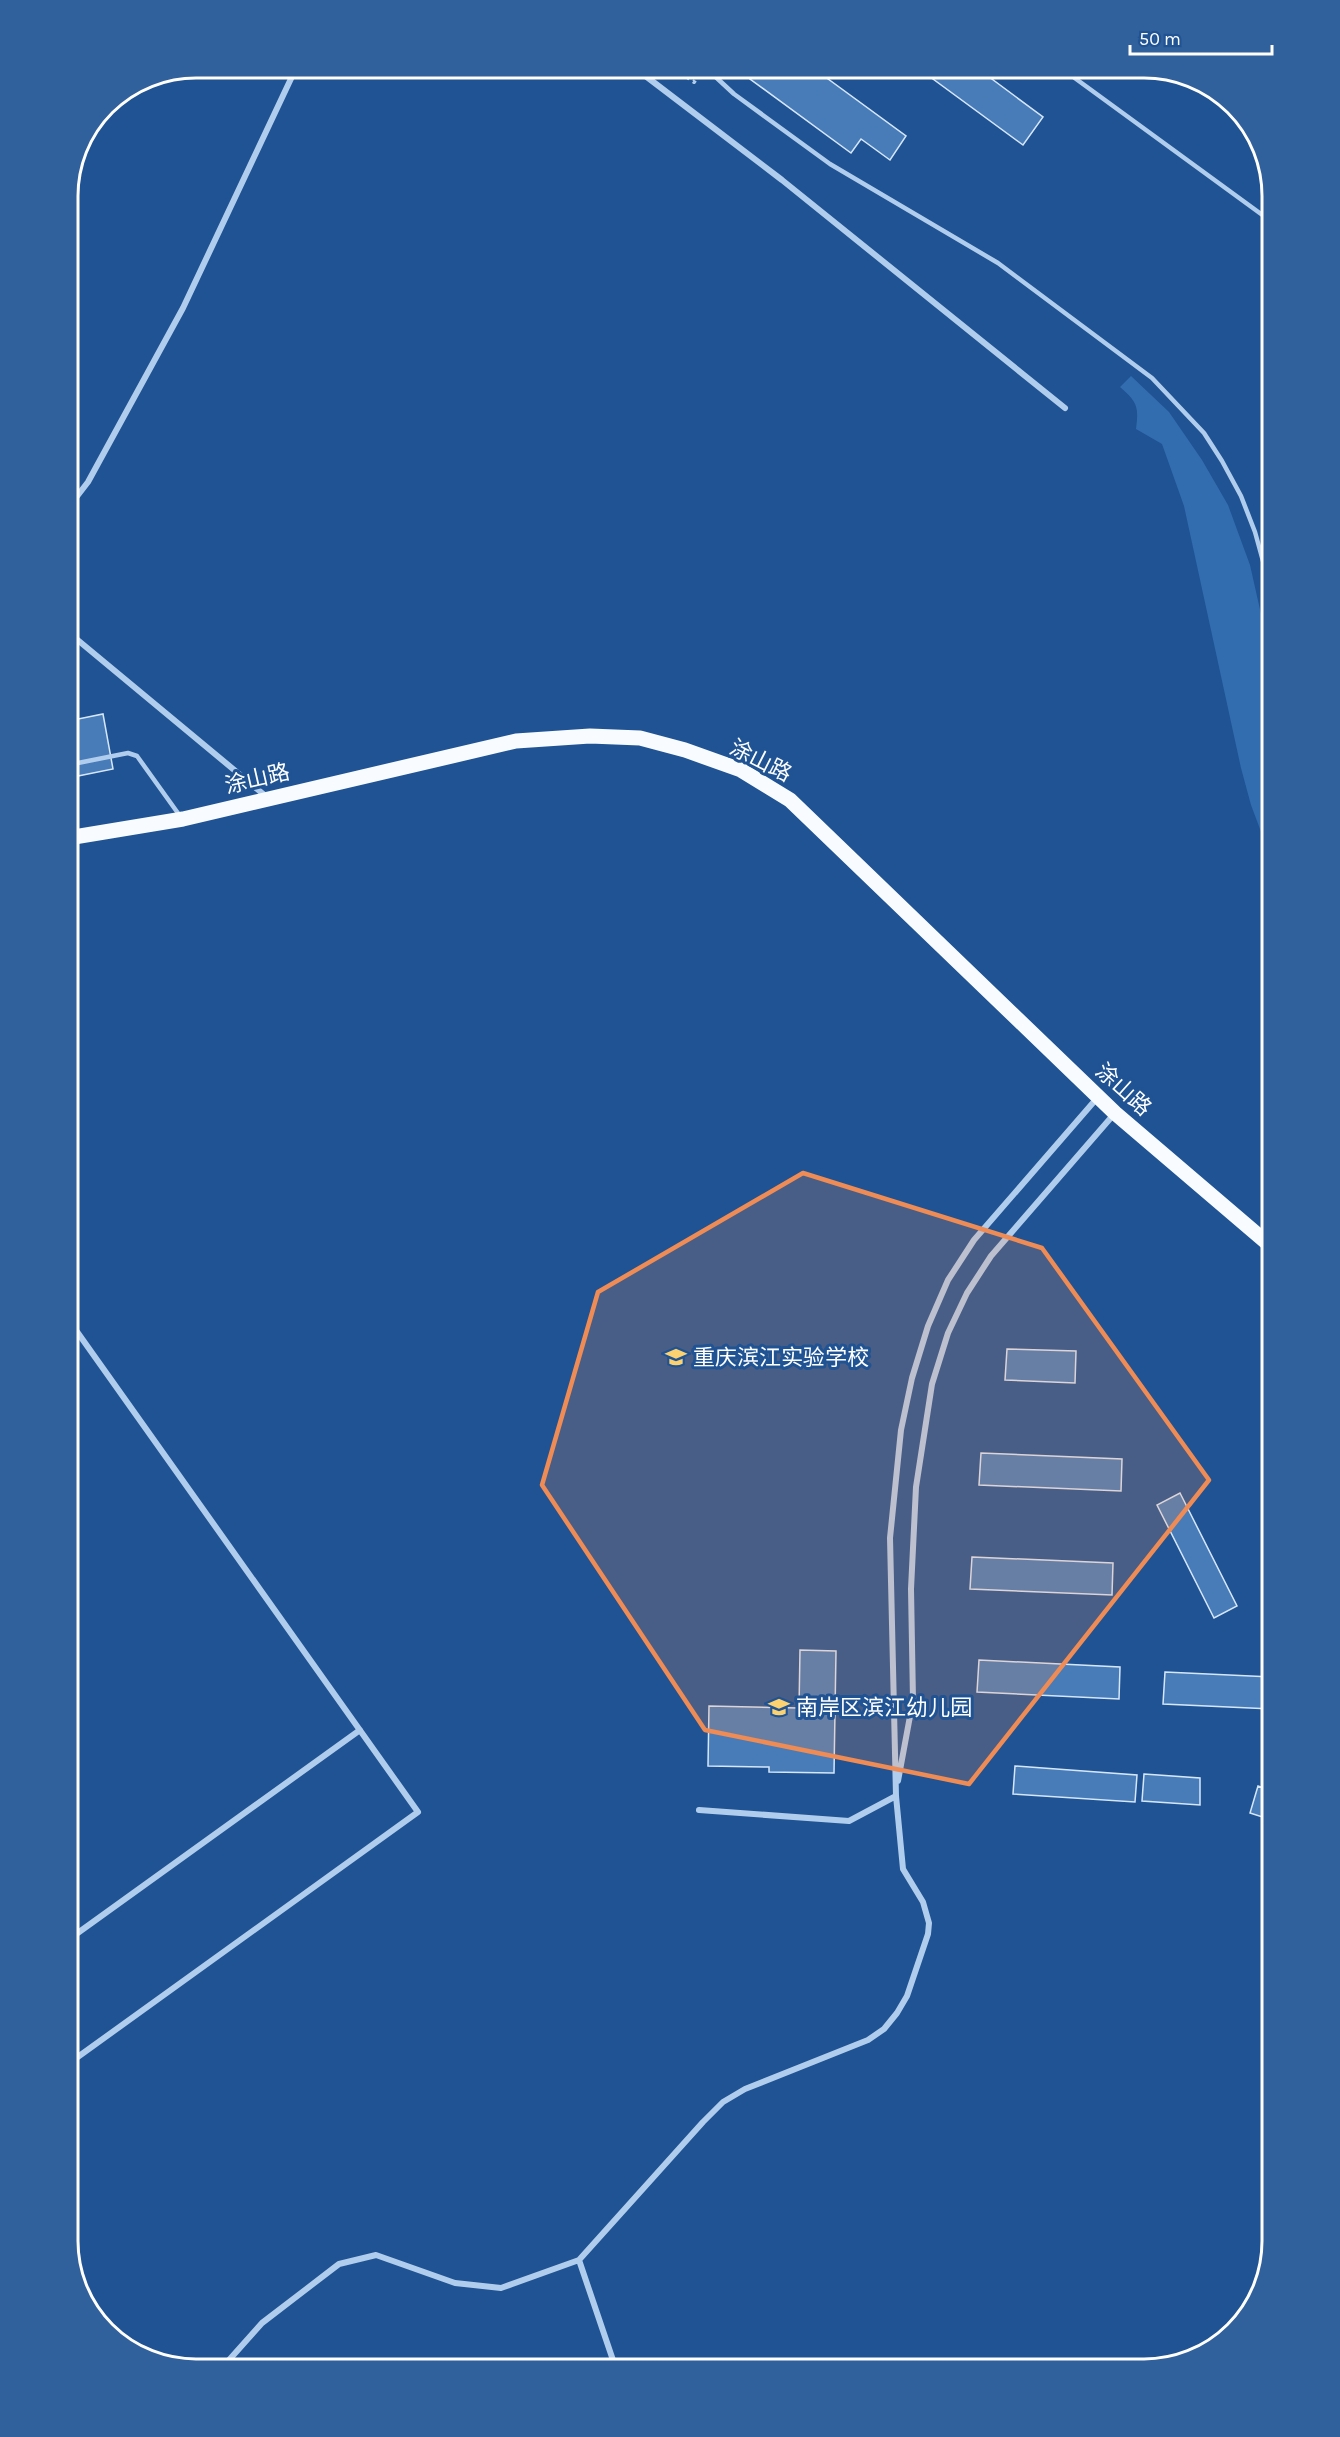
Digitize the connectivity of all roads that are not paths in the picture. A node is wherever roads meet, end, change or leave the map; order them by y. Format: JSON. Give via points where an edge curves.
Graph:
{"nodes":[{"id":1,"x":291,"y":78,"type":"edge"},
{"id":2,"x":648,"y":78,"type":"edge"},
{"id":3,"x":717,"y":78,"type":"edge"},
{"id":4,"x":1075,"y":78,"type":"edge"},
{"id":5,"x":1262,"y":215,"type":"edge"},
{"id":6,"x":1065,"y":408,"type":"dead end"},
{"id":7,"x":78,"y":495,"type":"edge"},
{"id":8,"x":1262,"y":558,"type":"edge"},
{"id":9,"x":78,"y":640,"type":"edge"},
{"id":10,"x":78,"y":763,"type":"edge"},
{"id":11,"x":269,"y":798,"type":"junction"},
{"id":12,"x":183,"y":819,"type":"junction"},
{"id":13,"x":78,"y":836,"type":"edge"},
{"id":14,"x":1098,"y":1097,"type":"junction"},
{"id":15,"x":1115,"y":1113,"type":"junction"},
{"id":16,"x":1262,"y":1238,"type":"edge"},
{"id":17,"x":78,"y":1333,"type":"edge"},
{"id":18,"x":360,"y":1730,"type":"junction"},
{"id":19,"x":896,"y":1796,"type":"junction"},
{"id":20,"x":699,"y":1810,"type":"dead end"},
{"id":21,"x":78,"y":1933,"type":"edge"},
{"id":22,"x":78,"y":2057,"type":"edge"},
{"id":23,"x":579,"y":2260,"type":"junction"},
{"id":24,"x":230,"y":2359,"type":"edge"},
{"id":25,"x":613,"y":2359,"type":"edge"}],
"edges":[{"from":1,"to":7,"type":"street","via":[[183,308]]},
{"from":2,"to":6,"type":"street","via":[[782,180]]},
{"from":3,"to":8,"type":"lane","via":[[830,164],[998,263],[1152,378],[1204,433],[1227,470],[1241,496]]},
{"from":4,"to":5,"type":"lane"},
{"from":9,"to":11,"type":"street"},
{"from":10,"to":12,"type":"lane","via":[[128,753],[136,756]]},
{"from":11,"to":12,"type":"main road","name":"涂山路"},
{"from":11,"to":14,"type":"main road","name":"涂山路","via":[[516,741],[590,736],[640,738],[741,770],[790,801]]},
{"from":12,"to":13,"type":"main road","name":"涂山路"},
{"from":14,"to":15,"type":"main road","name":"涂山路"},
{"from":14,"to":19,"type":"street","via":[[974,1240],[948,1280],[912,1378],[900,1441],[890,1538]]},
{"from":15,"to":16,"type":"main road","name":"涂山路"},
{"from":15,"to":19,"type":"street","via":[[991,1256],[967,1293],[945,1343],[932,1384],[916,1487],[911,1580],[913,1700]]},
{"from":17,"to":18,"type":"street"},
{"from":18,"to":21,"type":"street"},
{"from":18,"to":22,"type":"street","via":[[418,1812]]},
{"from":19,"to":20,"type":"street","via":[[849,1821]]},
{"from":19,"to":23,"type":"street","via":[[903,1869],[923,1902],[929,1923],[907,1996],[897,2013],[868,2040],[770,2078],[723,2102]]},
{"from":23,"to":24,"type":"street","via":[[501,2289],[454,2283],[376,2255],[339,2264],[262,2323]]},
{"from":23,"to":25,"type":"street"}]}
